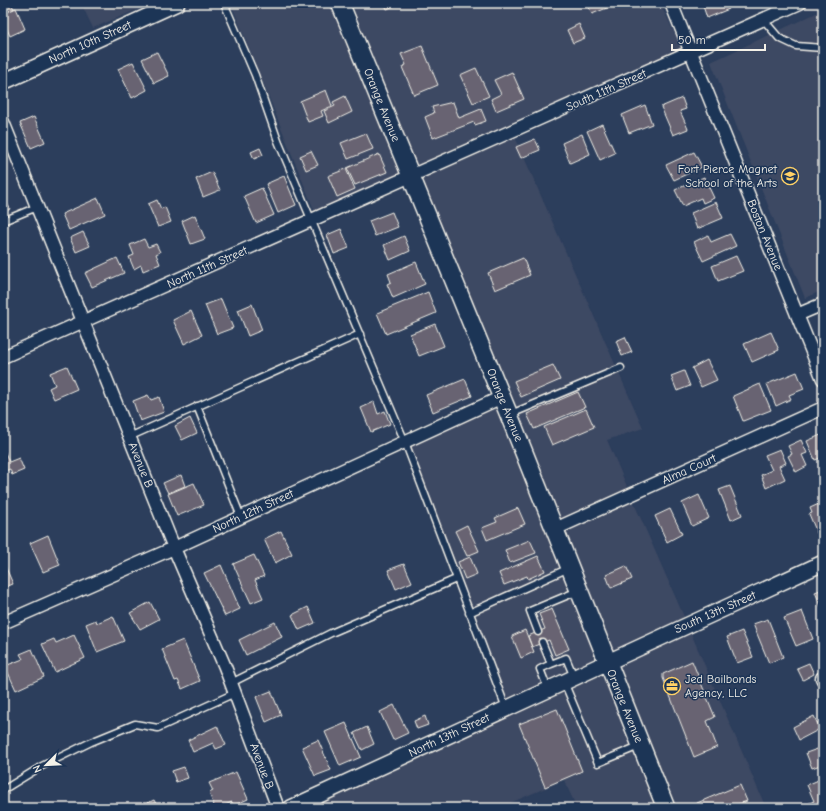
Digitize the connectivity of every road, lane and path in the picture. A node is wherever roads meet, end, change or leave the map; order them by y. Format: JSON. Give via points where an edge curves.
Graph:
{"nodes":[{"id":1,"x":177,"y":3,"type":"edge"},
{"id":2,"x":224,"y":3,"type":"edge"},
{"id":3,"x":340,"y":3,"type":"edge"},
{"id":4,"x":671,"y":3,"type":"edge"},
{"id":5,"x":800,"y":3,"type":"edge"},
{"id":6,"x":763,"y":19,"type":"junction"},
{"id":7,"x":823,"y":48,"type":"edge"},
{"id":8,"x":691,"y":52,"type":"junction"},
{"id":9,"x":3,"y":82,"type":"edge"},
{"id":10,"x":3,"y":122,"type":"edge"},
{"id":11,"x":412,"y":176,"type":"junction"},
{"id":12,"x":37,"y":207,"type":"junction"},
{"id":13,"x":312,"y":220,"type":"junction"},
{"id":14,"x":3,"y":221,"type":"edge"},
{"id":15,"x":823,"y":304,"type":"edge"},
{"id":16,"x":797,"y":315,"type":"junction"},
{"id":17,"x":84,"y":322,"type":"junction"},
{"id":18,"x":360,"y":334,"type":"junction"},
{"id":19,"x":3,"y":357,"type":"edge"},
{"id":20,"x":621,"y":368,"type":"dead end"},
{"id":21,"x":823,"y":379,"type":"edge"},
{"id":22,"x":502,"y":397,"type":"junction"},
{"id":23,"x":197,"y":406,"type":"junction"},
{"id":24,"x":823,"y":408,"type":"edge"},
{"id":25,"x":510,"y":415,"type":"junction"},
{"id":26,"x":129,"y":436,"type":"junction"},
{"id":27,"x":405,"y":442,"type":"junction"},
{"id":28,"x":241,"y":517,"type":"junction"},
{"id":29,"x":555,"y":529,"type":"junction"},
{"id":30,"x":174,"y":548,"type":"junction"},
{"id":31,"x":823,"y":563,"type":"edge"},
{"id":32,"x":570,"y":568,"type":"junction"},
{"id":33,"x":456,"y":579,"type":"junction"},
{"id":34,"x":579,"y":590,"type":"junction"},
{"id":35,"x":469,"y":613,"type":"junction"},
{"id":36,"x":3,"y":623,"type":"edge"},
{"id":37,"x":538,"y":632,"type":"dead end"},
{"id":38,"x":542,"y":642,"type":"dead end"},
{"id":39,"x":608,"y":661,"type":"junction"},
{"id":40,"x":551,"y":664,"type":"junction"},
{"id":41,"x":569,"y":679,"type":"junction"},
{"id":42,"x":233,"y":688,"type":"junction"},
{"id":43,"x":548,"y":689,"type":"junction"},
{"id":44,"x":506,"y":708,"type":"junction"},
{"id":45,"x":641,"y":745,"type":"junction"},
{"id":46,"x":3,"y":790,"type":"edge"},
{"id":47,"x":278,"y":808,"type":"edge"},
{"id":48,"x":291,"y":808,"type":"edge"},
{"id":49,"x":666,"y":808,"type":"edge"}],
"edges":[{"from":1,"to":9,"type":"street","name":"North 10th Street"},
{"from":2,"to":13,"type":"lane","via":[[255,74],[278,141]]},
{"from":3,"to":11,"type":"main road","name":"Orange Avenue"},
{"from":4,"to":8,"type":"street","name":"Boston Avenue"},
{"from":5,"to":6,"type":"street","name":"South 11th Street"},
{"from":6,"to":7,"type":"lane","via":[[779,38],[796,46]]},
{"from":6,"to":8,"type":"street","name":"South 11th Street"},
{"from":8,"to":11,"type":"street","name":"South 11th Street"},
{"from":8,"to":16,"type":"street","name":"Boston Avenue"},
{"from":10,"to":12,"type":"street","name":"Avenue B"},
{"from":11,"to":13,"type":"street","name":"North 11th Street"},
{"from":11,"to":22,"type":"main road","name":"Orange Avenue"},
{"from":12,"to":14,"type":"lane"},
{"from":12,"to":17,"type":"street","name":"Avenue B"},
{"from":13,"to":17,"type":"street","name":"North 11th Street"},
{"from":13,"to":18,"type":"lane"},
{"from":15,"to":16,"type":"street"},
{"from":16,"to":21,"type":"street","name":"Boston Avenue"},
{"from":17,"to":19,"type":"street","name":"North 11th Street"},
{"from":17,"to":26,"type":"street","name":"Avenue B"},
{"from":18,"to":23,"type":"lane"},
{"from":18,"to":27,"type":"lane"},
{"from":20,"to":25,"type":"lane"},
{"from":22,"to":25,"type":"main road","name":"Orange Avenue"},
{"from":22,"to":27,"type":"street","name":"North 12th Street"},
{"from":23,"to":26,"type":"lane"},
{"from":23,"to":28,"type":"lane"},
{"from":24,"to":29,"type":"street","name":"Alma Court"},
{"from":25,"to":29,"type":"main road","name":"Orange Avenue"},
{"from":26,"to":30,"type":"street","name":"Avenue B"},
{"from":27,"to":28,"type":"street","name":"North 12th Street"},
{"from":27,"to":33,"type":"lane"},
{"from":28,"to":30,"type":"street","name":"North 12th Street"},
{"from":29,"to":32,"type":"main road","name":"Orange Avenue"},
{"from":30,"to":36,"type":"street","name":"North 12th Street"},
{"from":30,"to":42,"type":"street","name":"Avenue B"},
{"from":31,"to":39,"type":"street","name":"South 13th Street"},
{"from":32,"to":34,"type":"main road","name":"Orange Avenue"},
{"from":32,"to":35,"type":"lane"},
{"from":33,"to":35,"type":"lane"},
{"from":33,"to":42,"type":"lane","via":[[331,632]]},
{"from":34,"to":37,"type":"lane","via":[[530,610]]},
{"from":34,"to":39,"type":"main road","name":"Orange Avenue"},
{"from":35,"to":44,"type":"lane"},
{"from":38,"to":40,"type":"lane"},
{"from":39,"to":41,"type":"street","name":"North 13th Street"},
{"from":39,"to":45,"type":"main road","name":"Orange Avenue"},
{"from":40,"to":41,"type":"lane","via":[[566,658]]},
{"from":40,"to":43,"type":"lane","via":[[540,669]]},
{"from":41,"to":43,"type":"street","name":"North 13th Street"},
{"from":41,"to":45,"type":"lane","via":[[598,763]]},
{"from":42,"to":46,"type":"lane","via":[[158,728],[134,724],[91,742],[42,766]]},
{"from":42,"to":47,"type":"street","name":"Avenue B"},
{"from":43,"to":44,"type":"street","name":"North 13th Street"},
{"from":44,"to":48,"type":"street","name":"North 13th Street"},
{"from":45,"to":49,"type":"main road","name":"Orange Avenue"}]}
